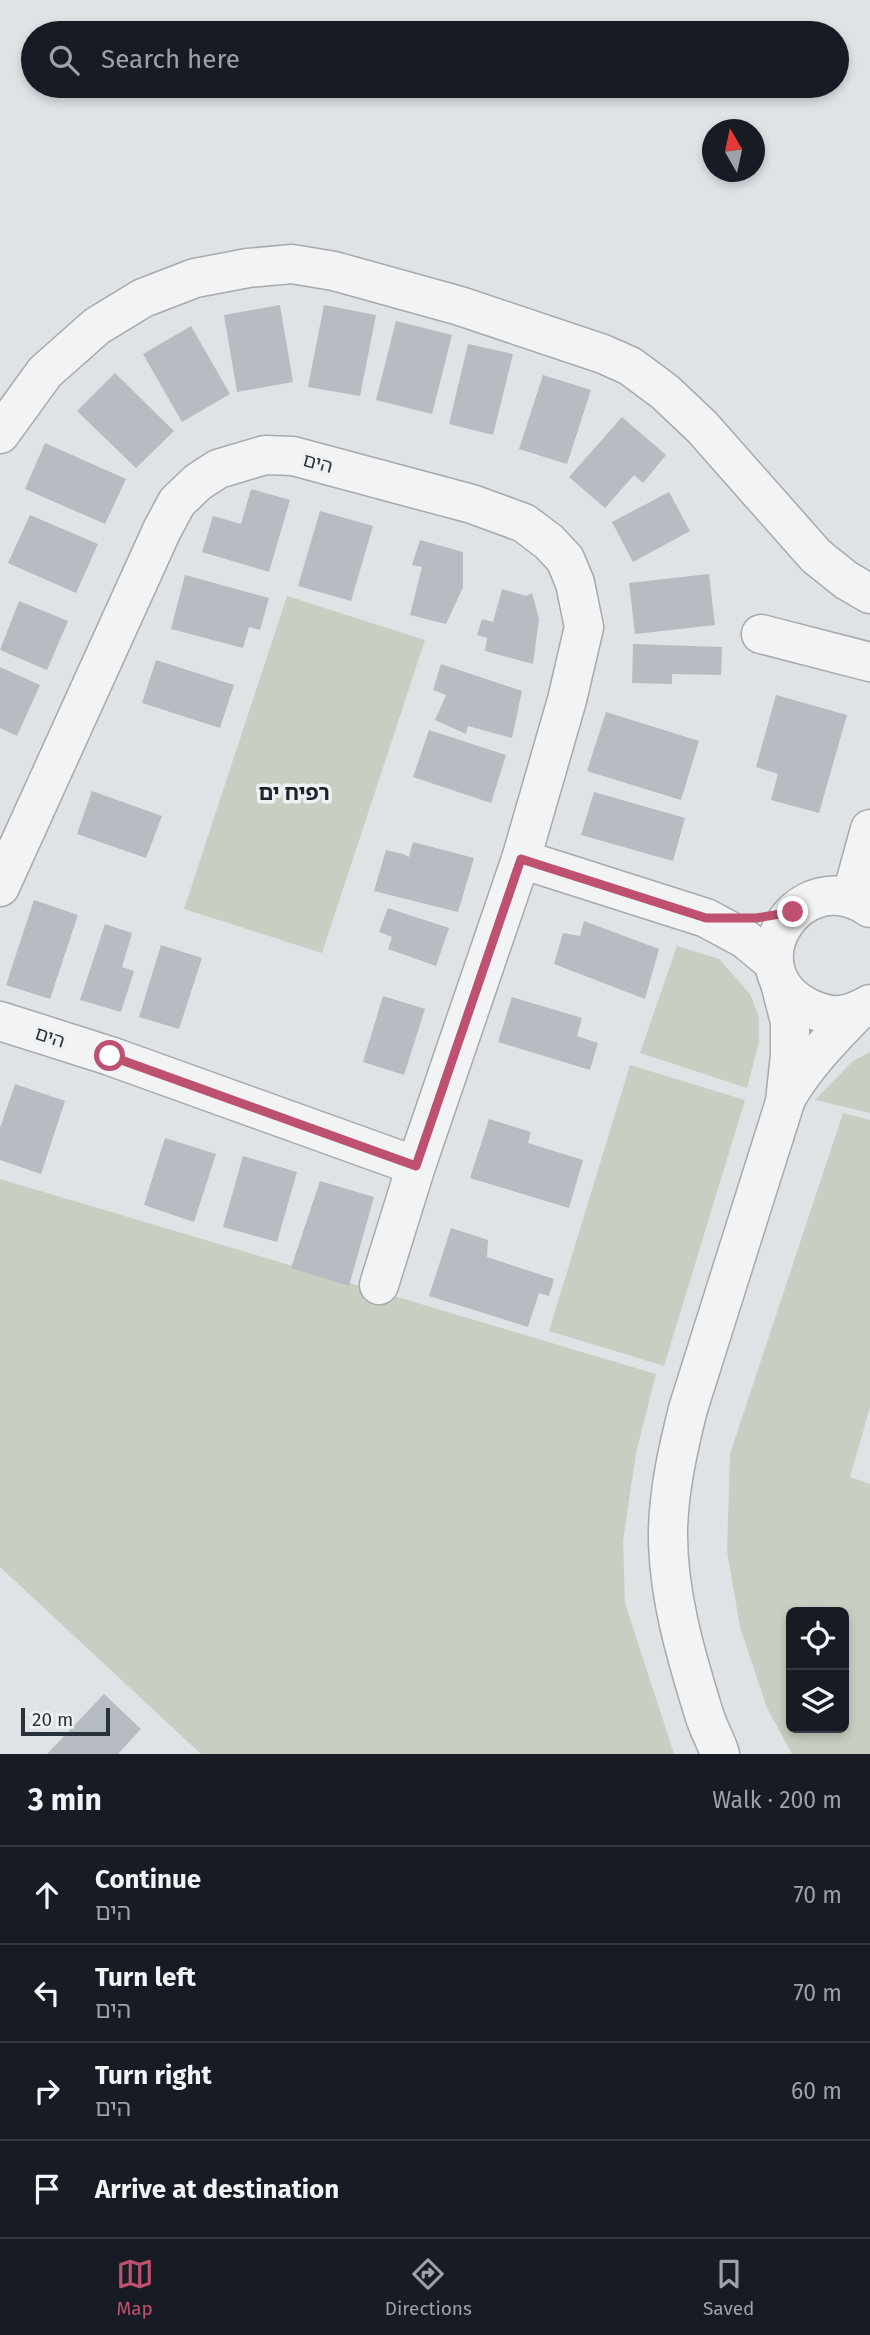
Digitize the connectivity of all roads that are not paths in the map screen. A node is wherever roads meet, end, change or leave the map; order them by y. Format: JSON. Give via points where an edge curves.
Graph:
{"nodes":[{"id":1,"x":0,"y":434,"type":"edge"},
{"id":2,"x":870,"y":594,"type":"edge"},
{"id":3,"x":761,"y":634,"type":"dead end"},
{"id":4,"x":870,"y":662,"type":"edge"},
{"id":5,"x":870,"y":830,"type":"edge"},
{"id":6,"x":521,"y":859,"type":"junction"},
{"id":7,"x":0,"y":887,"type":"edge"},
{"id":8,"x":860,"y":903,"type":"edge"},
{"id":9,"x":793,"y":912,"type":"junction"},
{"id":10,"x":706,"y":918,"type":"junction"},
{"id":11,"x":777,"y":973,"type":"junction"},
{"id":12,"x":864,"y":1007,"type":"edge"},
{"id":13,"x":0,"y":1021,"type":"edge"},
{"id":14,"x":785,"y":1102,"type":"junction"},
{"id":15,"x":416,"y":1166,"type":"junction"},
{"id":16,"x":379,"y":1285,"type":"dead end"},
{"id":17,"x":721,"y":1753,"type":"edge"}],
"edges":[{"from":1,"to":2,"type":"street","via":[[45,372],[97,326],[143,298],[195,278],[248,268],[292,264],[334,271],[460,306],[630,366],[702,427],[816,556]]},
{"from":3,"to":4,"type":"street"},
{"from":5,"to":8,"type":"street"},
{"from":6,"to":7,"type":"street","name":"הים","via":[[584,627],[565,559],[524,523],[503,514],[293,456],[265,455],[218,469],[177,502]]},
{"from":6,"to":10,"type":"street"},
{"from":6,"to":15,"type":"street","name":"הים"},
{"from":8,"to":9,"type":"street","via":[[825,896],[807,901]]},
{"from":9,"to":10,"type":"street"},
{"from":9,"to":11,"type":"street","via":[[775,942]]},
{"from":10,"to":11,"type":"street","via":[[745,939]]},
{"from":11,"to":12,"type":"street","via":[[792,999],[826,1016]]},
{"from":11,"to":14,"type":"street","via":[[790,1022]]},
{"from":12,"to":14,"type":"street","via":[[813,1059]]},
{"from":13,"to":15,"type":"street","name":"הים"},
{"from":14,"to":17,"type":"street","via":[[688,1409],[671,1491],[670,1574],[690,1667]]},
{"from":15,"to":16,"type":"street","name":"הים"}]}
